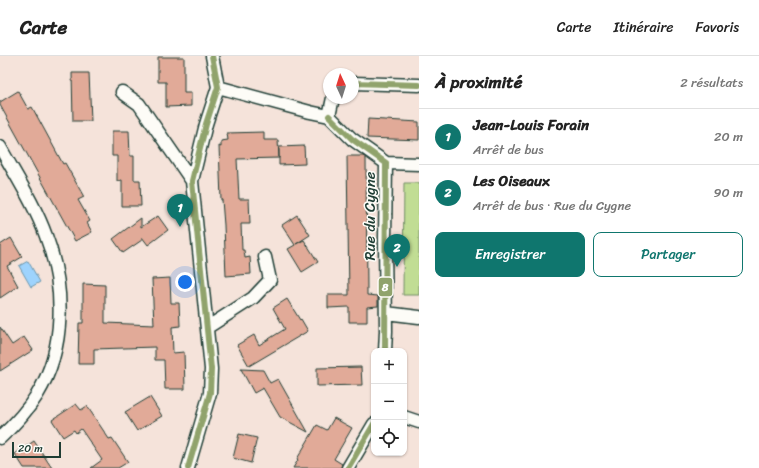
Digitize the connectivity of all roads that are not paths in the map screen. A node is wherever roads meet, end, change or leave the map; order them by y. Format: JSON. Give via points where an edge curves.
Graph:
{"nodes":[{"id":1,"x":212,"y":56,"type":"edge"},
{"id":2,"x":359,"y":83,"type":"edge"},
{"id":3,"x":419,"y":85,"type":"edge"},
{"id":4,"x":218,"y":86,"type":"junction"},
{"id":5,"x":122,"y":92,"type":"dead end"},
{"id":6,"x":332,"y":104,"type":"edge"},
{"id":7,"x":329,"y":116,"type":"junction"},
{"id":8,"x":0,"y":148,"type":"edge"},
{"id":9,"x":386,"y":163,"type":"junction"},
{"id":10,"x":419,"y":164,"type":"edge"},
{"id":11,"x":192,"y":181,"type":"junction"},
{"id":12,"x":265,"y":257,"type":"dead end"},
{"id":13,"x":386,"y":313,"type":"junction"},
{"id":14,"x":419,"y":317,"type":"edge"},
{"id":15,"x":208,"y":327,"type":"junction"},
{"id":16,"x":385,"y":348,"type":"edge"},
{"id":17,"x":407,"y":418,"type":"edge"},
{"id":18,"x":419,"y":422,"type":"edge"},
{"id":19,"x":371,"y":429,"type":"edge"},
{"id":20,"x":0,"y":438,"type":"edge"},
{"id":21,"x":188,"y":468,"type":"edge"},
{"id":22,"x":348,"y":468,"type":"edge"}],
"edges":[{"from":1,"to":4,"type":"street"},
{"from":2,"to":3,"type":"street"},
{"from":4,"to":7,"type":"street"},
{"from":4,"to":11,"type":"street"},
{"from":5,"to":11,"type":"street","via":[[138,104]]},
{"from":6,"to":7,"type":"street"},
{"from":7,"to":9,"type":"street","via":[[352,139]]},
{"from":8,"to":20,"type":"street","via":[[46,235],[53,256],[59,296],[58,335],[47,376],[28,409]]},
{"from":9,"to":10,"type":"street","name":"Rue du Cygne"},
{"from":9,"to":13,"type":"street","name":"Rue du Cygne"},
{"from":11,"to":15,"type":"street"},
{"from":12,"to":15,"type":"street","via":[[270,280],[253,298]]},
{"from":13,"to":14,"type":"street"},
{"from":13,"to":16,"type":"street","name":"Rue du Cygne"},
{"from":15,"to":21,"type":"street","via":[[210,393]]},
{"from":17,"to":18,"type":"street"},
{"from":19,"to":22,"type":"street"}]}
